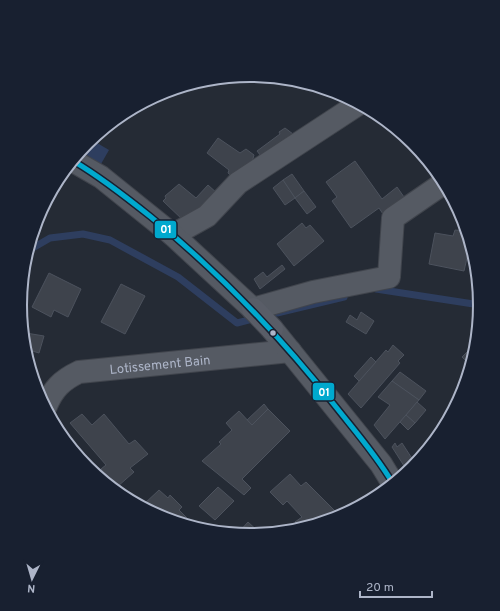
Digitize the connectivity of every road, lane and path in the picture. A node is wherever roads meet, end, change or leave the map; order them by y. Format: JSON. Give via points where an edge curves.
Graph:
{"nodes":[{"id":1,"x":354,"y":108,"type":"edge"},
{"id":2,"x":78,"y":164,"type":"edge"},
{"id":3,"x":438,"y":187,"type":"edge"},
{"id":4,"x":173,"y":235,"type":"junction"},
{"id":5,"x":253,"y":310,"type":"junction"},
{"id":6,"x":272,"y":329,"type":"joint"},
{"id":7,"x":290,"y":351,"type":"junction"},
{"id":8,"x":48,"y":400,"type":"edge"},
{"id":9,"x":390,"y":479,"type":"edge"}],
"edges":[{"from":1,"to":4,"type":"street","via":[[238,183],[207,216]]},
{"from":2,"to":4,"type":"street","via":[[101,176]]},
{"from":3,"to":5,"type":"street","via":[[393,218],[389,277],[313,292]]},
{"from":4,"to":5,"type":"street"},
{"from":5,"to":6,"type":"main road"},
{"from":6,"to":7,"type":"street"},
{"from":7,"to":8,"type":"street","name":"Lotissement Bain","via":[[79,372],[65,378],[52,392]]},
{"from":7,"to":9,"type":"street","via":[[382,464]]}]}
